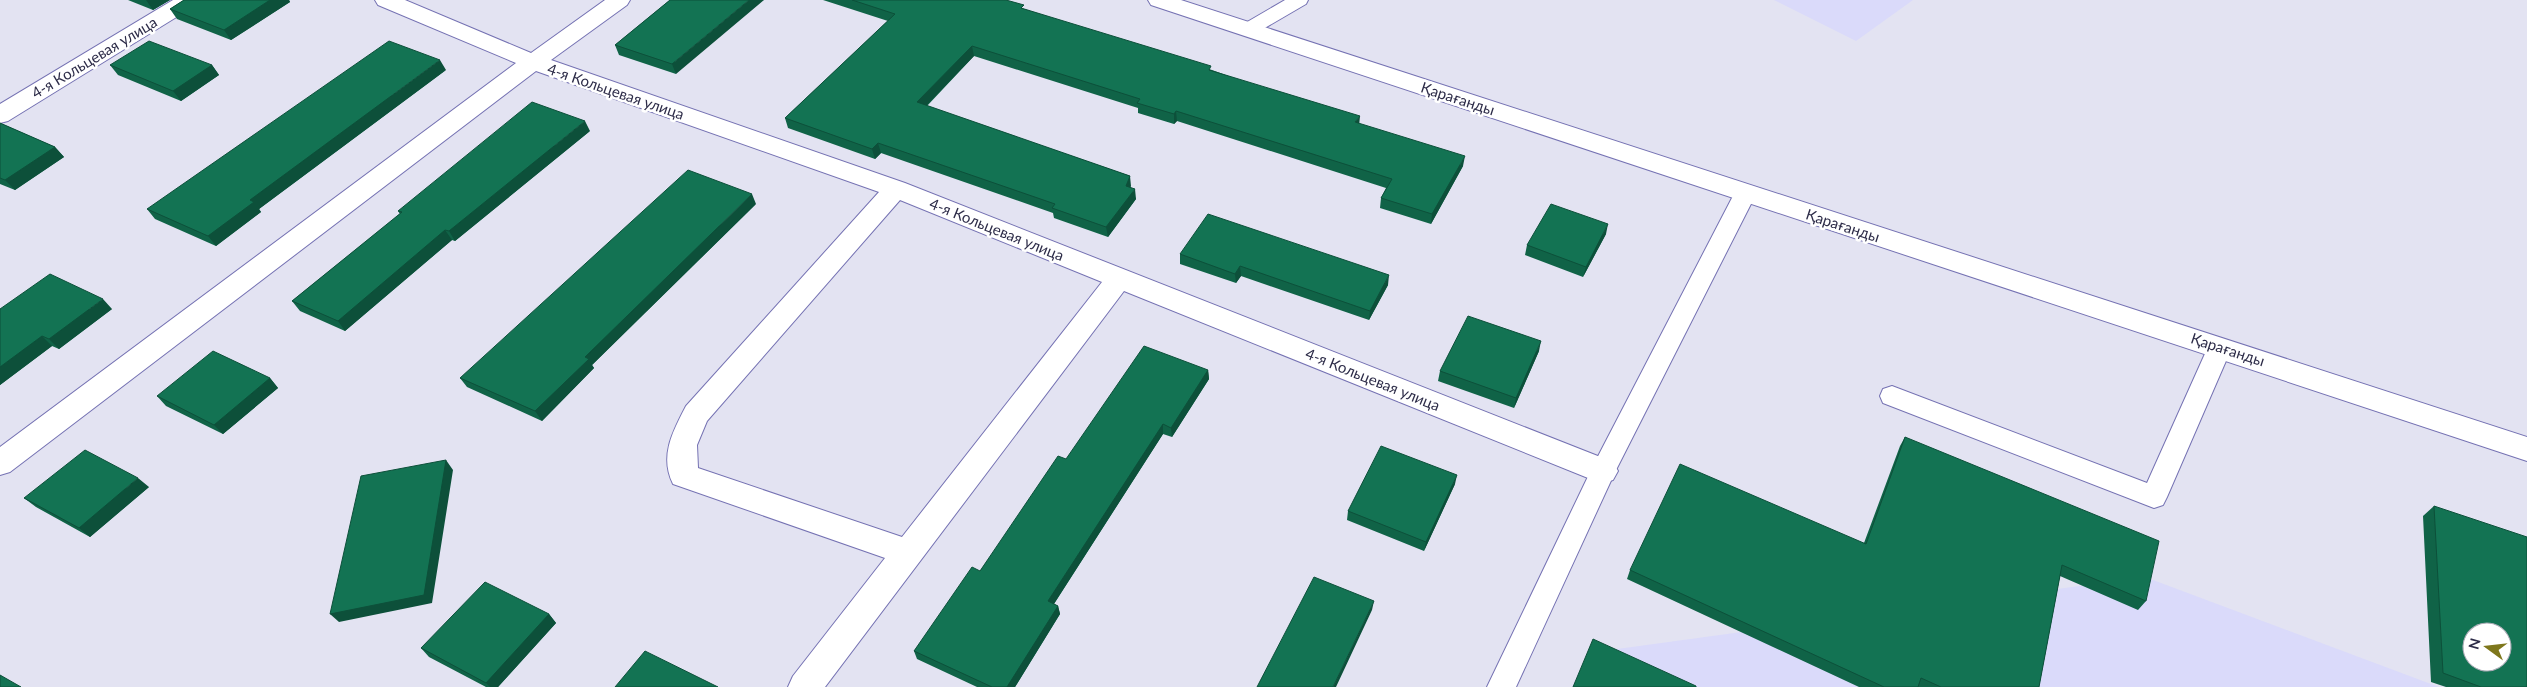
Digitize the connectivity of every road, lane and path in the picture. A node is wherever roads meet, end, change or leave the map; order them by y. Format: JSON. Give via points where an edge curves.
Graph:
{"nodes":[{"id":1,"x":188,"y":0,"type":"edge"},
{"id":2,"x":386,"y":0,"type":"edge"},
{"id":3,"x":618,"y":0,"type":"edge"},
{"id":4,"x":1159,"y":0,"type":"edge"},
{"id":5,"x":1299,"y":0,"type":"edge"},
{"id":6,"x":1249,"y":28,"type":"junction"},
{"id":7,"x":533,"y":62,"type":"junction"},
{"id":8,"x":0,"y":115,"type":"edge"},
{"id":9,"x":896,"y":189,"type":"junction"},
{"id":10,"x":1745,"y":194,"type":"junction"},
{"id":11,"x":1119,"y":278,"type":"junction"},
{"id":12,"x":2220,"y":347,"type":"junction"},
{"id":13,"x":1892,"y":396,"type":"dead end"},
{"id":14,"x":2527,"y":449,"type":"edge"},
{"id":15,"x":0,"y":463,"type":"edge"},
{"id":16,"x":1603,"y":472,"type":"junction"},
{"id":17,"x":908,"y":553,"type":"junction"},
{"id":18,"x":805,"y":687,"type":"edge"},
{"id":19,"x":1500,"y":687,"type":"edge"}],
"edges":[{"from":1,"to":8,"type":"street","name":"4-я Кольцевая улица"},
{"from":2,"to":7,"type":"street","name":"4-я Кольцевая улица"},
{"from":3,"to":7,"type":"street"},
{"from":4,"to":6,"type":"street","name":"Қарағанды"},
{"from":5,"to":6,"type":"lane"},
{"from":6,"to":10,"type":"street","name":"Қарағанды"},
{"from":7,"to":9,"type":"street","name":"4-я Кольцевая улица"},
{"from":7,"to":15,"type":"street"},
{"from":9,"to":11,"type":"street","name":"4-я Кольцевая улица"},
{"from":9,"to":17,"type":"street","via":[[696,414],[682,445],[684,475]]},
{"from":10,"to":12,"type":"street","name":"Қарағанды"},
{"from":10,"to":16,"type":"lane"},
{"from":11,"to":16,"type":"street","name":"4-я Кольцевая улица"},
{"from":11,"to":17,"type":"street"},
{"from":12,"to":13,"type":"lane","via":[[2154,497]]},
{"from":12,"to":14,"type":"street","name":"Қарағанды"},
{"from":16,"to":19,"type":"lane"},
{"from":17,"to":18,"type":"street"}]}
